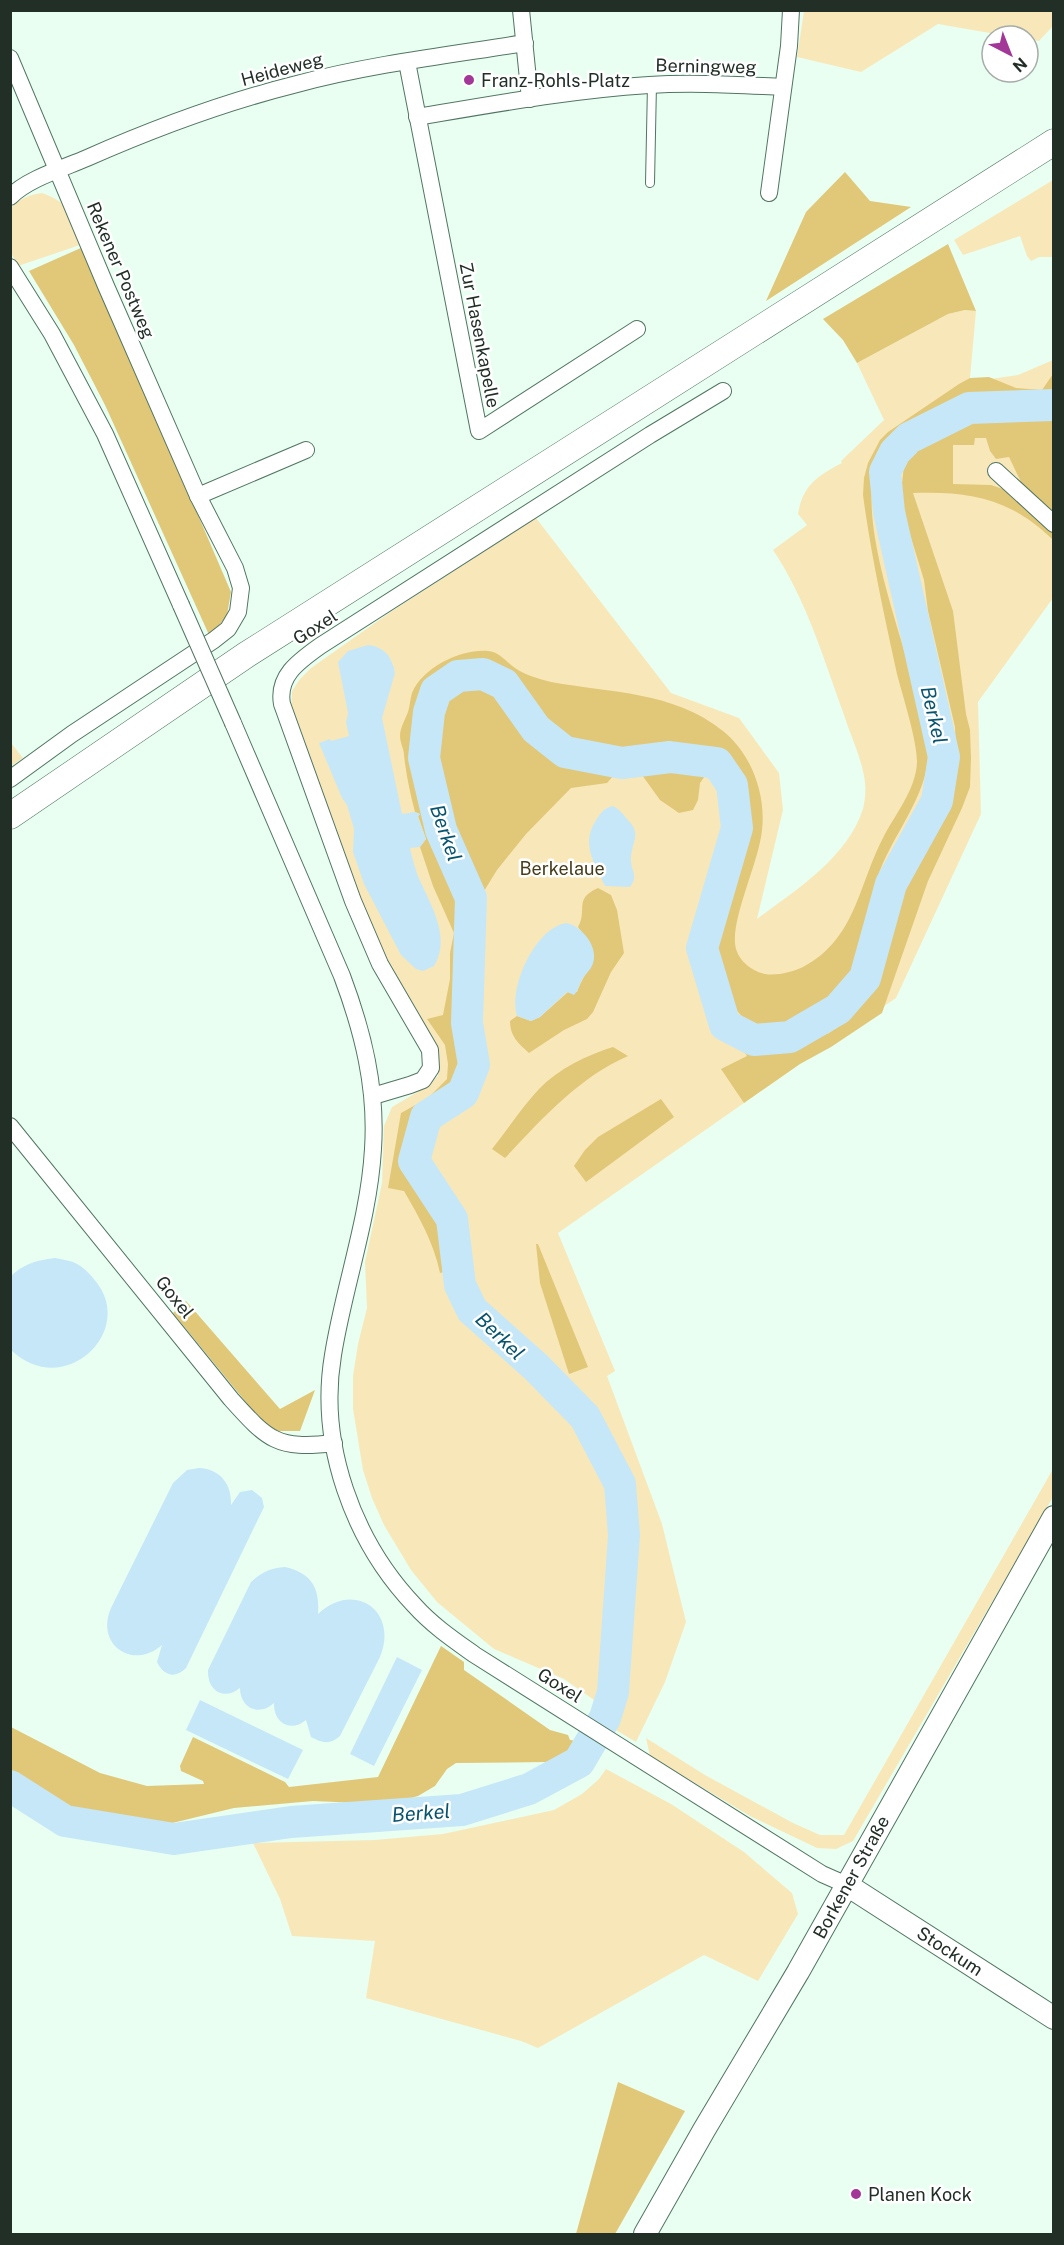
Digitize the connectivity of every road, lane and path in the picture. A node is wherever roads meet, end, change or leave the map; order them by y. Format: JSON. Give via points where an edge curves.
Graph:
{"nodes":[{"id":1,"x":521,"y":10,"type":"edge"},
{"id":2,"x":791,"y":10,"type":"edge"},
{"id":3,"x":525,"y":43,"type":"junction"},
{"id":4,"x":10,"y":58,"type":"edge"},
{"id":5,"x":407,"y":62,"type":"junction"},
{"id":6,"x":652,"y":84,"type":"junction"},
{"id":7,"x":783,"y":87,"type":"junction"},
{"id":8,"x":530,"y":99,"type":"junction"},
{"id":9,"x":417,"y":117,"type":"junction"},
{"id":10,"x":1053,"y":142,"type":"edge"},
{"id":11,"x":59,"y":171,"type":"junction"},
{"id":12,"x":651,"y":183,"type":"dead end"},
{"id":13,"x":769,"y":193,"type":"dead end"},
{"id":14,"x":10,"y":197,"type":"edge"},
{"id":15,"x":10,"y":267,"type":"edge"},
{"id":16,"x":637,"y":329,"type":"dead end"},
{"id":17,"x":723,"y":391,"type":"dead end"},
{"id":18,"x":306,"y":450,"type":"dead end"},
{"id":19,"x":996,"y":471,"type":"dead end"},
{"id":20,"x":198,"y":496,"type":"junction"},
{"id":21,"x":1053,"y":524,"type":"edge"},
{"id":22,"x":10,"y":779,"type":"edge"},
{"id":23,"x":10,"y":816,"type":"edge"},
{"id":24,"x":373,"y":1096,"type":"junction"},
{"id":25,"x":10,"y":1126,"type":"edge"},
{"id":26,"x":334,"y":1443,"type":"junction"},
{"id":27,"x":1053,"y":1517,"type":"edge"},
{"id":28,"x":847,"y":1885,"type":"junction"},
{"id":29,"x":1053,"y":2018,"type":"edge"},
{"id":30,"x":645,"y":2235,"type":"edge"}],
"edges":[{"from":1,"to":3,"type":"street"},
{"from":2,"to":7,"type":"street"},
{"from":3,"to":5,"type":"street","name":"Heideweg"},
{"from":3,"to":8,"type":"street"},
{"from":4,"to":11,"type":"street","name":"Rekener Postweg"},
{"from":5,"to":9,"type":"street","name":"Zur Hasenkapelle"},
{"from":5,"to":11,"type":"street","name":"Heideweg","via":[[297,84],[234,102],[173,122]]},
{"from":6,"to":7,"type":"street","name":"Berningweg"},
{"from":6,"to":8,"type":"street","name":"Berningweg"},
{"from":6,"to":12,"type":"lane"},
{"from":7,"to":13,"type":"street"},
{"from":8,"to":9,"type":"street","name":"Berningweg"},
{"from":9,"to":16,"type":"street","name":"Zur Hasenkapelle","via":[[479,431]]},
{"from":10,"to":23,"type":"main road","via":[[246,655]]},
{"from":11,"to":14,"type":"street"},
{"from":11,"to":20,"type":"street","name":"Rekener Postweg"},
{"from":15,"to":24,"type":"street","name":"Goxel","bridge":true,"via":[[52,334],[105,434],[233,723],[342,976],[357,1017]]},
{"from":17,"to":24,"type":"street","name":"Goxel","via":[[320,646],[286,676],[280,693],[282,705],[353,901],[380,964],[430,1050],[431,1068],[423,1080]]},
{"from":18,"to":20,"type":"street"},
{"from":19,"to":21,"type":"street"},
{"from":20,"to":22,"type":"street","name":"Rekener Postweg","via":[[235,568],[241,588],[238,612],[228,629]]},
{"from":24,"to":26,"type":"street","name":"Goxel","via":[[370,1177],[332,1364]]},
{"from":25,"to":26,"type":"street","name":"Goxel","via":[[255,1426],[277,1442],[298,1447]]},
{"from":26,"to":28,"type":"street","name":"Goxel","via":[[360,1527],[380,1562],[415,1607],[447,1635],[822,1874]]},
{"from":27,"to":28,"type":"street","name":"Borkener Straße"},
{"from":28,"to":29,"type":"street","name":"Stockum"},
{"from":28,"to":30,"type":"street","name":"Borkener Straße"}]}
